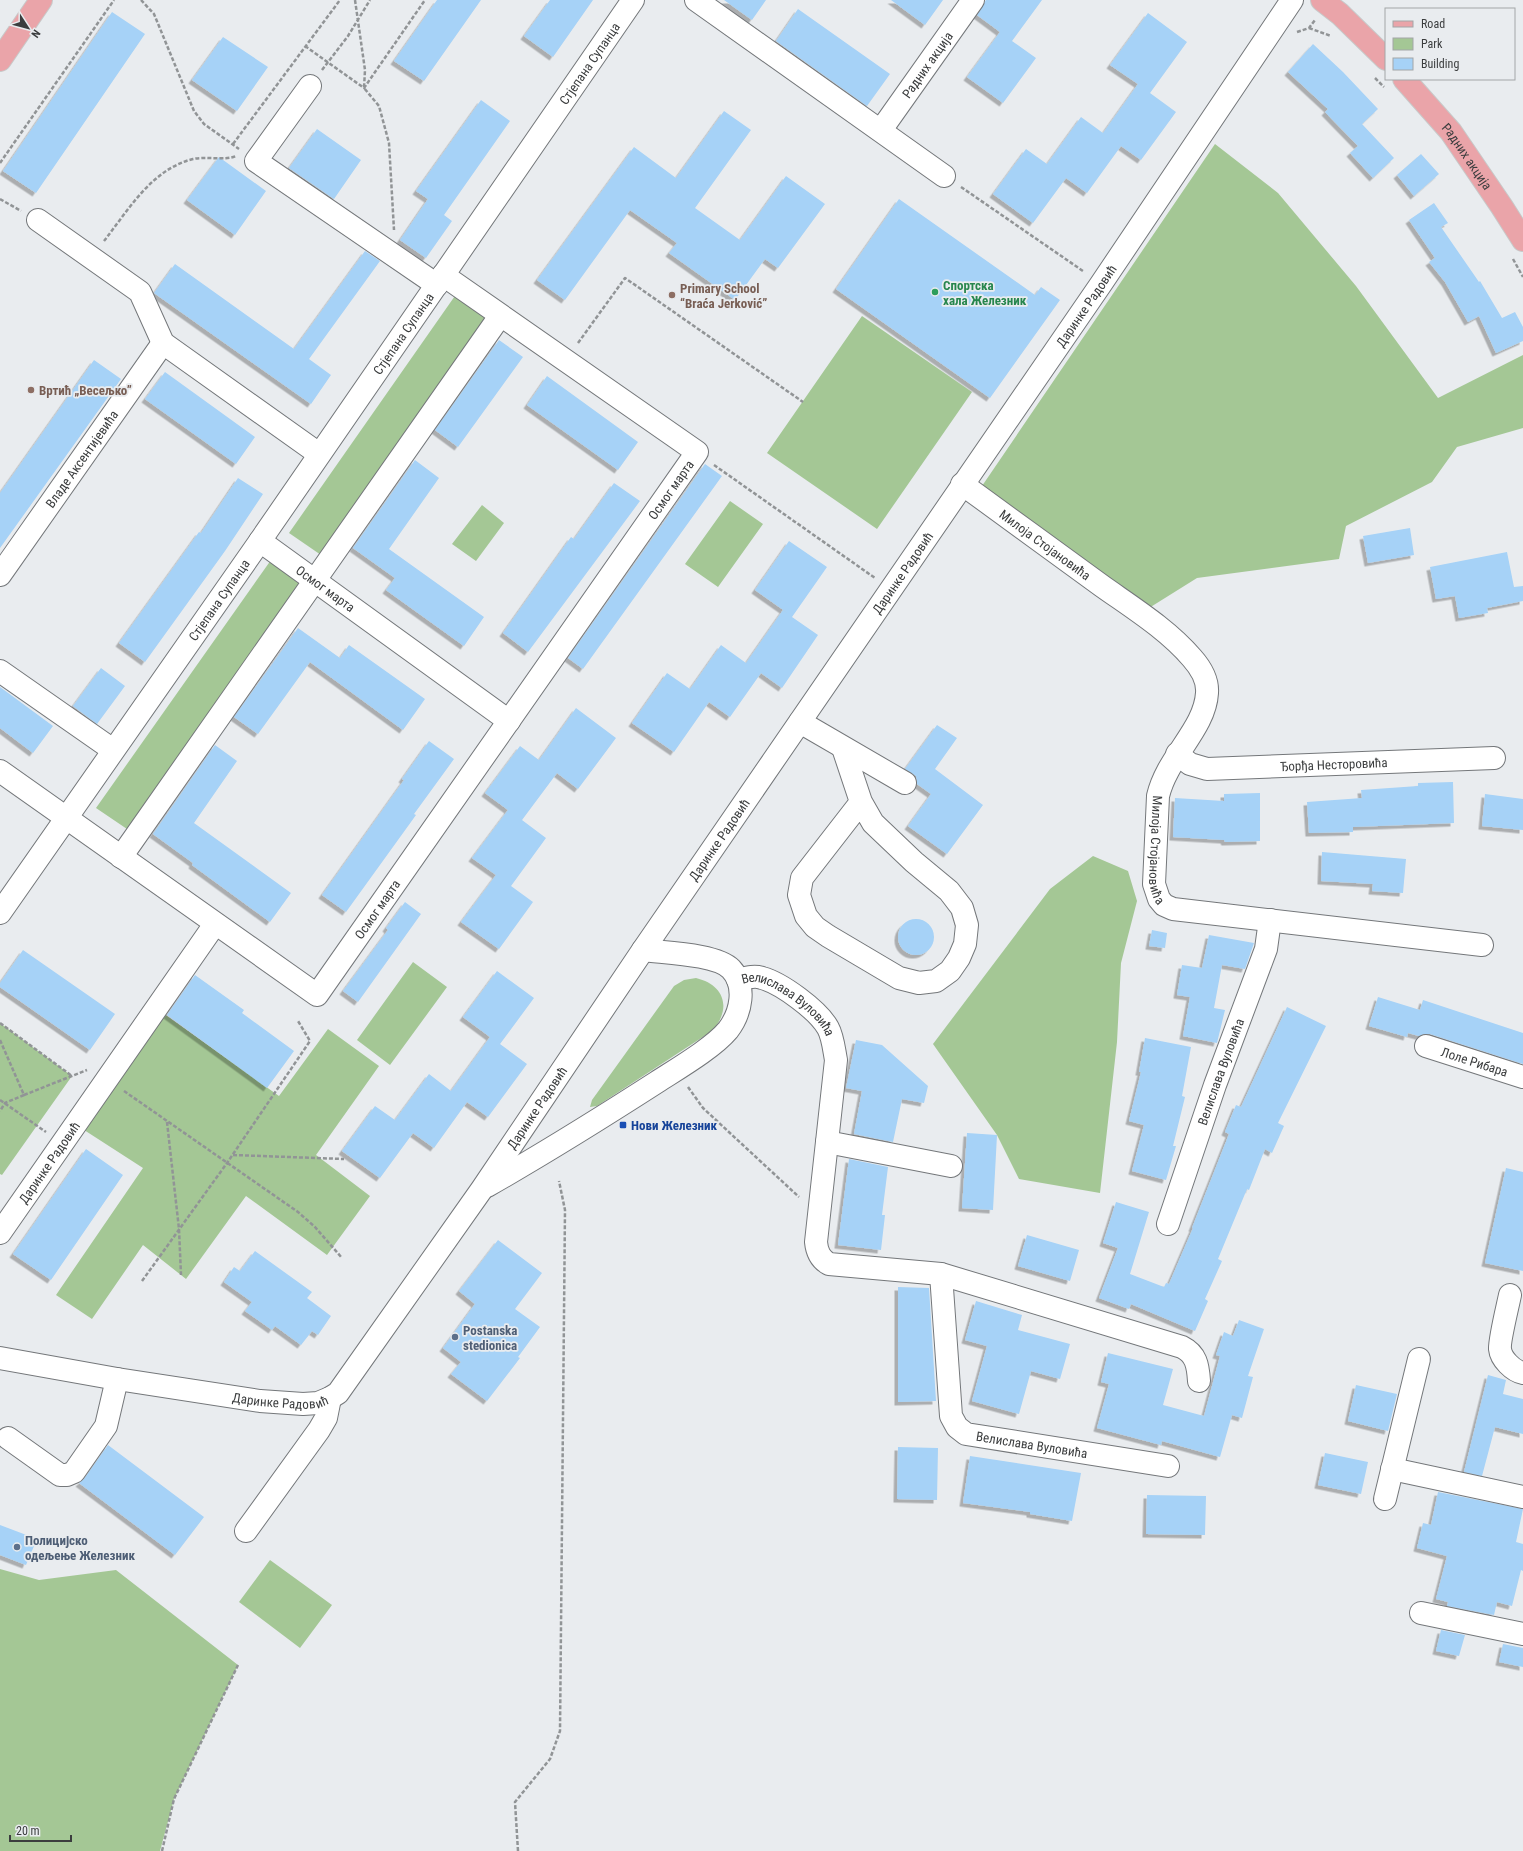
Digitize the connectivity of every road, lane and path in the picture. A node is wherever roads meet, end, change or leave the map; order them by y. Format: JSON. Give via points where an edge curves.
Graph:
{"nodes":[{"id":1,"x":41,"y":0,"type":"edge"},
{"id":2,"x":114,"y":0,"type":"edge"},
{"id":3,"x":141,"y":0,"type":"edge"},
{"id":4,"x":340,"y":0,"type":"edge"},
{"id":5,"x":355,"y":0,"type":"edge"},
{"id":6,"x":370,"y":0,"type":"edge"},
{"id":7,"x":426,"y":0,"type":"edge"},
{"id":8,"x":633,"y":0,"type":"edge"},
{"id":9,"x":973,"y":0,"type":"edge"},
{"id":10,"x":1292,"y":0,"type":"edge"},
{"id":11,"x":1322,"y":0,"type":"edge"},
{"id":12,"x":709,"y":4,"type":"edge"},
{"id":13,"x":358,"y":20,"type":"junction"},
{"id":14,"x":1309,"y":28,"type":"dead end"},
{"id":15,"x":1334,"y":38,"type":"dead end"},
{"id":16,"x":306,"y":46,"type":"junction"},
{"id":17,"x":0,"y":60,"type":"edge"},
{"id":18,"x":328,"y":62,"type":"junction"},
{"id":19,"x":1379,"y":67,"type":"edge"},
{"id":20,"x":1396,"y":85,"type":"edge"},
{"id":21,"x":310,"y":86,"type":"dead end"},
{"id":22,"x":364,"y":88,"type":"junction"},
{"id":23,"x":881,"y":130,"type":"junction"},
{"id":24,"x":233,"y":144,"type":"junction"},
{"id":25,"x":250,"y":156,"type":"junction"},
{"id":26,"x":0,"y":163,"type":"edge"},
{"id":27,"x":944,"y":176,"type":"joint"},
{"id":28,"x":38,"y":220,"type":"dead end"},
{"id":29,"x":1517,"y":248,"type":"edge"},
{"id":30,"x":92,"y":258,"type":"junction"},
{"id":31,"x":400,"y":260,"type":"junction"},
{"id":32,"x":1523,"y":277,"type":"edge"},
{"id":33,"x":440,"y":280,"type":"junction"},
{"id":34,"x":1101,"y":284,"type":"junction"},
{"id":35,"x":500,"y":316,"type":"junction"},
{"id":36,"x":578,"y":343,"type":"dead end"},
{"id":37,"x":163,"y":344,"type":"junction"},
{"id":38,"x":802,"y":402,"type":"dead end"},
{"id":39,"x":696,"y":452,"type":"junction"},
{"id":40,"x":319,"y":454,"type":"junction"},
{"id":41,"x":962,"y":484,"type":"junction"},
{"id":42,"x":260,"y":541,"type":"junction"},
{"id":43,"x":0,"y":575,"type":"edge"},
{"id":44,"x":314,"y":580,"type":"junction"},
{"id":45,"x":890,"y":589,"type":"junction"},
{"id":46,"x":0,"y":671,"type":"edge"},
{"id":47,"x":509,"y":721,"type":"junction"},
{"id":48,"x":800,"y":722,"type":"junction"},
{"id":49,"x":842,"y":748,"type":"junction"},
{"id":50,"x":113,"y":750,"type":"junction"},
{"id":51,"x":1177,"y":754,"type":"junction"},
{"id":52,"x":1494,"y":758,"type":"dead end"},
{"id":53,"x":0,"y":771,"type":"edge"},
{"id":54,"x":905,"y":783,"type":"dead end"},
{"id":55,"x":861,"y":802,"type":"junction"},
{"id":56,"x":66,"y":816,"type":"junction"},
{"id":57,"x":121,"y":857,"type":"junction"},
{"id":58,"x":0,"y":913,"type":"edge"},
{"id":59,"x":1270,"y":920,"type":"junction"},
{"id":60,"x":215,"y":924,"type":"junction"},
{"id":61,"x":1482,"y":945,"type":"dead end"},
{"id":62,"x":643,"y":950,"type":"junction"},
{"id":63,"x":738,"y":980,"type":"junction"},
{"id":64,"x":298,"y":1021,"type":"dead end"},
{"id":65,"x":0,"y":1023,"type":"edge"},
{"id":66,"x":0,"y":1040,"type":"edge"},
{"id":67,"x":1426,"y":1046,"type":"dead end"},
{"id":68,"x":72,"y":1076,"type":"junction"},
{"id":69,"x":1523,"y":1077,"type":"edge"},
{"id":70,"x":103,"y":1086,"type":"junction"},
{"id":71,"x":688,"y":1087,"type":"dead end"},
{"id":72,"x":24,"y":1095,"type":"junction"},
{"id":73,"x":0,"y":1100,"type":"edge"},
{"id":74,"x":5,"y":1103,"type":"junction"},
{"id":75,"x":0,"y":1110,"type":"edge"},
{"id":76,"x":167,"y":1121,"type":"junction"},
{"id":77,"x":827,"y":1142,"type":"junction"},
{"id":78,"x":62,"y":1144,"type":"junction"},
{"id":79,"x":232,"y":1154,"type":"junction"},
{"id":80,"x":344,"y":1159,"type":"dead end"},
{"id":81,"x":227,"y":1162,"type":"junction"},
{"id":82,"x":951,"y":1166,"type":"dead end"},
{"id":83,"x":559,"y":1181,"type":"dead end"},
{"id":84,"x":482,"y":1189,"type":"junction"},
{"id":85,"x":819,"y":1204,"type":"junction"},
{"id":86,"x":1168,"y":1224,"type":"dead end"},
{"id":87,"x":179,"y":1229,"type":"junction"},
{"id":88,"x":0,"y":1233,"type":"edge"},
{"id":89,"x":342,"y":1258,"type":"dead end"},
{"id":90,"x":941,"y":1274,"type":"junction"},
{"id":91,"x":180,"y":1275,"type":"dead end"},
{"id":92,"x":142,"y":1281,"type":"dead end"},
{"id":93,"x":1510,"y":1295,"type":"dead end"},
{"id":94,"x":0,"y":1359,"type":"edge"},
{"id":95,"x":1419,"y":1359,"type":"dead end"},
{"id":96,"x":1523,"y":1373,"type":"edge"},
{"id":97,"x":117,"y":1379,"type":"junction"},
{"id":98,"x":1199,"y":1381,"type":"dead end"},
{"id":99,"x":330,"y":1398,"type":"junction"},
{"id":100,"x":8,"y":1438,"type":"dead end"},
{"id":101,"x":1168,"y":1466,"type":"dead end"},
{"id":102,"x":1392,"y":1469,"type":"junction"},
{"id":103,"x":1523,"y":1497,"type":"edge"},
{"id":104,"x":1385,"y":1499,"type":"dead end"},
{"id":105,"x":246,"y":1531,"type":"dead end"},
{"id":106,"x":1421,"y":1613,"type":"dead end"},
{"id":107,"x":1523,"y":1634,"type":"edge"},
{"id":108,"x":238,"y":1665,"type":"dead end"},
{"id":109,"x":162,"y":1851,"type":"edge"},
{"id":110,"x":518,"y":1851,"type":"edge"}],
"edges":[{"from":1,"to":17,"type":"main road"},
{"from":2,"to":26,"type":"path"},
{"from":3,"to":24,"type":"path","via":[[154,14],[194,110],[204,124]]},
{"from":4,"to":16,"type":"path"},
{"from":5,"to":13,"type":"path"},
{"from":6,"to":13,"type":"path"},
{"from":7,"to":22,"type":"path"},
{"from":8,"to":33,"type":"street","name":"Стјепана Супанца"},
{"from":9,"to":23,"type":"street","name":"Радних акција"},
{"from":10,"to":34,"type":"street","name":"Даринке Радовић"},
{"from":11,"to":19,"type":"main road","via":[[1340,14]]},
{"from":12,"to":23,"type":"street"},
{"from":13,"to":18,"type":"path"},
{"from":13,"to":22,"type":"path","via":[[365,70]]},
{"from":14,"to":15,"type":"path"},
{"from":16,"to":18,"type":"path"},
{"from":16,"to":24,"type":"path"},
{"from":18,"to":22,"type":"path"},
{"from":20,"to":29,"type":"main road","name":"Радних акција","via":[[1451,132],[1502,207]]},
{"from":21,"to":25,"type":"street"},
{"from":22,"to":31,"type":"path","via":[[379,106],[389,143],[392,222]]},
{"from":23,"to":27,"type":"street"},
{"from":24,"to":25,"type":"path"},
{"from":25,"to":30,"type":"path","via":[[212,157],[176,164],[158,176],[138,197]]},
{"from":25,"to":31,"type":"street","name":"Стјепана Супанца"},
{"from":27,"to":34,"type":"path"},
{"from":28,"to":30,"type":"street"},
{"from":29,"to":32,"type":"path"},
{"from":30,"to":37,"type":"street","via":[[140,292]]},
{"from":31,"to":33,"type":"street","name":"Стјепана Супанца"},
{"from":33,"to":35,"type":"street","name":"Осмог марта"},
{"from":33,"to":40,"type":"street","name":"Стјепана Супанца"},
{"from":34,"to":41,"type":"street","name":"Даринке Радовић"},
{"from":35,"to":39,"type":"street","name":"Осмог марта"},
{"from":35,"to":44,"type":"street"},
{"from":36,"to":38,"type":"path","via":[[625,278]]},
{"from":37,"to":40,"type":"street"},
{"from":37,"to":43,"type":"street","name":"Владе Аксентијевића"},
{"from":39,"to":45,"type":"path"},
{"from":39,"to":47,"type":"street","name":"Осмог марта"},
{"from":40,"to":42,"type":"street","name":"Стјепана Супанца"},
{"from":41,"to":45,"type":"street","name":"Даринке Радовић"},
{"from":41,"to":51,"type":"street","name":"Милоја Стојановића","via":[[1158,626],[1192,658],[1206,679],[1208,691],[1194,729]]},
{"from":42,"to":44,"type":"street","name":"Осмог марта"},
{"from":42,"to":50,"type":"street","name":"Стјепана Супанца"},
{"from":44,"to":47,"type":"street","name":"Осмог марта"},
{"from":44,"to":57,"type":"street"},
{"from":45,"to":48,"type":"street","name":"Даринке Радовић"},
{"from":46,"to":50,"type":"street"},
{"from":47,"to":60,"type":"street","name":"Осмог марта","via":[[317,995]]},
{"from":48,"to":49,"type":"street"},
{"from":48,"to":62,"type":"street","name":"Даринке Радовић"},
{"from":49,"to":54,"type":"street"},
{"from":49,"to":55,"type":"street"},
{"from":50,"to":56,"type":"street","name":"Стјепана Супанца"},
{"from":51,"to":52,"type":"street","name":"Ђорђа Несторовића","via":[[1190,764],[1207,769]]},
{"from":51,"to":59,"type":"street","name":"Милоја Стојановића","via":[[1161,783],[1156,807],[1154,884],[1159,899],[1164,905],[1179,910]]},
{"from":53,"to":56,"type":"street","name":"Осмог марта"},
{"from":55,"to":55,"type":"street","via":[[873,823],[949,891],[962,908],[967,925],[965,944],[950,971],[936,981],[919,983],[899,978],[828,936],[815,927],[806,916],[798,895],[802,878]]},
{"from":56,"to":57,"type":"street","name":"Осмог марта"},
{"from":56,"to":58,"type":"street","name":"Стјепана Супанца"},
{"from":57,"to":60,"type":"street","name":"Осмог марта"},
{"from":59,"to":61,"type":"street","name":"Милоја Стојановића"},
{"from":59,"to":86,"type":"street","name":"Велислава Вуловића","via":[[1266,949],[1210,1099]]},
{"from":60,"to":70,"type":"street"},
{"from":62,"to":63,"type":"street","name":"Велислава Вуловића","via":[[718,961],[730,969]]},
{"from":62,"to":84,"type":"street","name":"Даринке Радовић"},
{"from":63,"to":77,"type":"street","name":"Велислава Вуловића","via":[[752,976],[774,983],[814,1012],[828,1028],[836,1060]]},
{"from":63,"to":84,"type":"street","via":[[741,991],[740,1005],[720,1039],[553,1149]]},
{"from":64,"to":79,"type":"path","via":[[310,1041]]},
{"from":65,"to":68,"type":"path"},
{"from":66,"to":72,"type":"path"},
{"from":67,"to":69,"type":"street","name":"Лоле Рибара"},
{"from":68,"to":70,"type":"path","via":[[91,1068]]},
{"from":68,"to":72,"type":"path"},
{"from":70,"to":76,"type":"path"},
{"from":70,"to":78,"type":"street","name":"Даринке Радовић"},
{"from":71,"to":85,"type":"path","via":[[703,1108],[801,1198],[808,1203]]},
{"from":72,"to":74,"type":"path"},
{"from":73,"to":74,"type":"path"},
{"from":74,"to":75,"type":"path"},
{"from":74,"to":78,"type":"path"},
{"from":76,"to":81,"type":"path"},
{"from":76,"to":87,"type":"path"},
{"from":77,"to":82,"type":"street"},
{"from":77,"to":85,"type":"street","name":"Велислава Вуловића"},
{"from":78,"to":88,"type":"street","name":"Даринке Радовић"},
{"from":79,"to":80,"type":"path"},
{"from":79,"to":81,"type":"path"},
{"from":81,"to":87,"type":"path"},
{"from":81,"to":89,"type":"path","via":[[298,1212]]},
{"from":83,"to":110,"type":"path","via":[[565,1210],[560,1731],[550,1759],[515,1802]]},
{"from":84,"to":99,"type":"street","name":"Даринке Радовић","via":[[354,1372],[338,1393]]},
{"from":85,"to":90,"type":"street","name":"Велислава Вуловића","via":[[816,1249],[829,1264]]},
{"from":87,"to":91,"type":"path"},
{"from":87,"to":92,"type":"path"},
{"from":90,"to":98,"type":"street","name":"Велислава Вуловића","via":[[1182,1347],[1195,1357]]},
{"from":90,"to":101,"type":"street","name":"Велислава Вуловића","via":[[951,1416],[966,1434]]},
{"from":93,"to":96,"type":"street","via":[[1500,1349],[1506,1361]]},
{"from":94,"to":97,"type":"street","name":"Даринке Радовић"},
{"from":95,"to":102,"type":"street"},
{"from":97,"to":99,"type":"street","name":"Даринке Радовић","via":[[260,1401],[303,1404],[318,1403]]},
{"from":97,"to":100,"type":"street","via":[[106,1426],[74,1472],[60,1475]]},
{"from":99,"to":105,"type":"street","via":[[326,1418],[319,1430]]},
{"from":102,"to":103,"type":"street"},
{"from":102,"to":104,"type":"street"},
{"from":106,"to":107,"type":"street"},
{"from":108,"to":109,"type":"path","via":[[174,1799]]}]}
